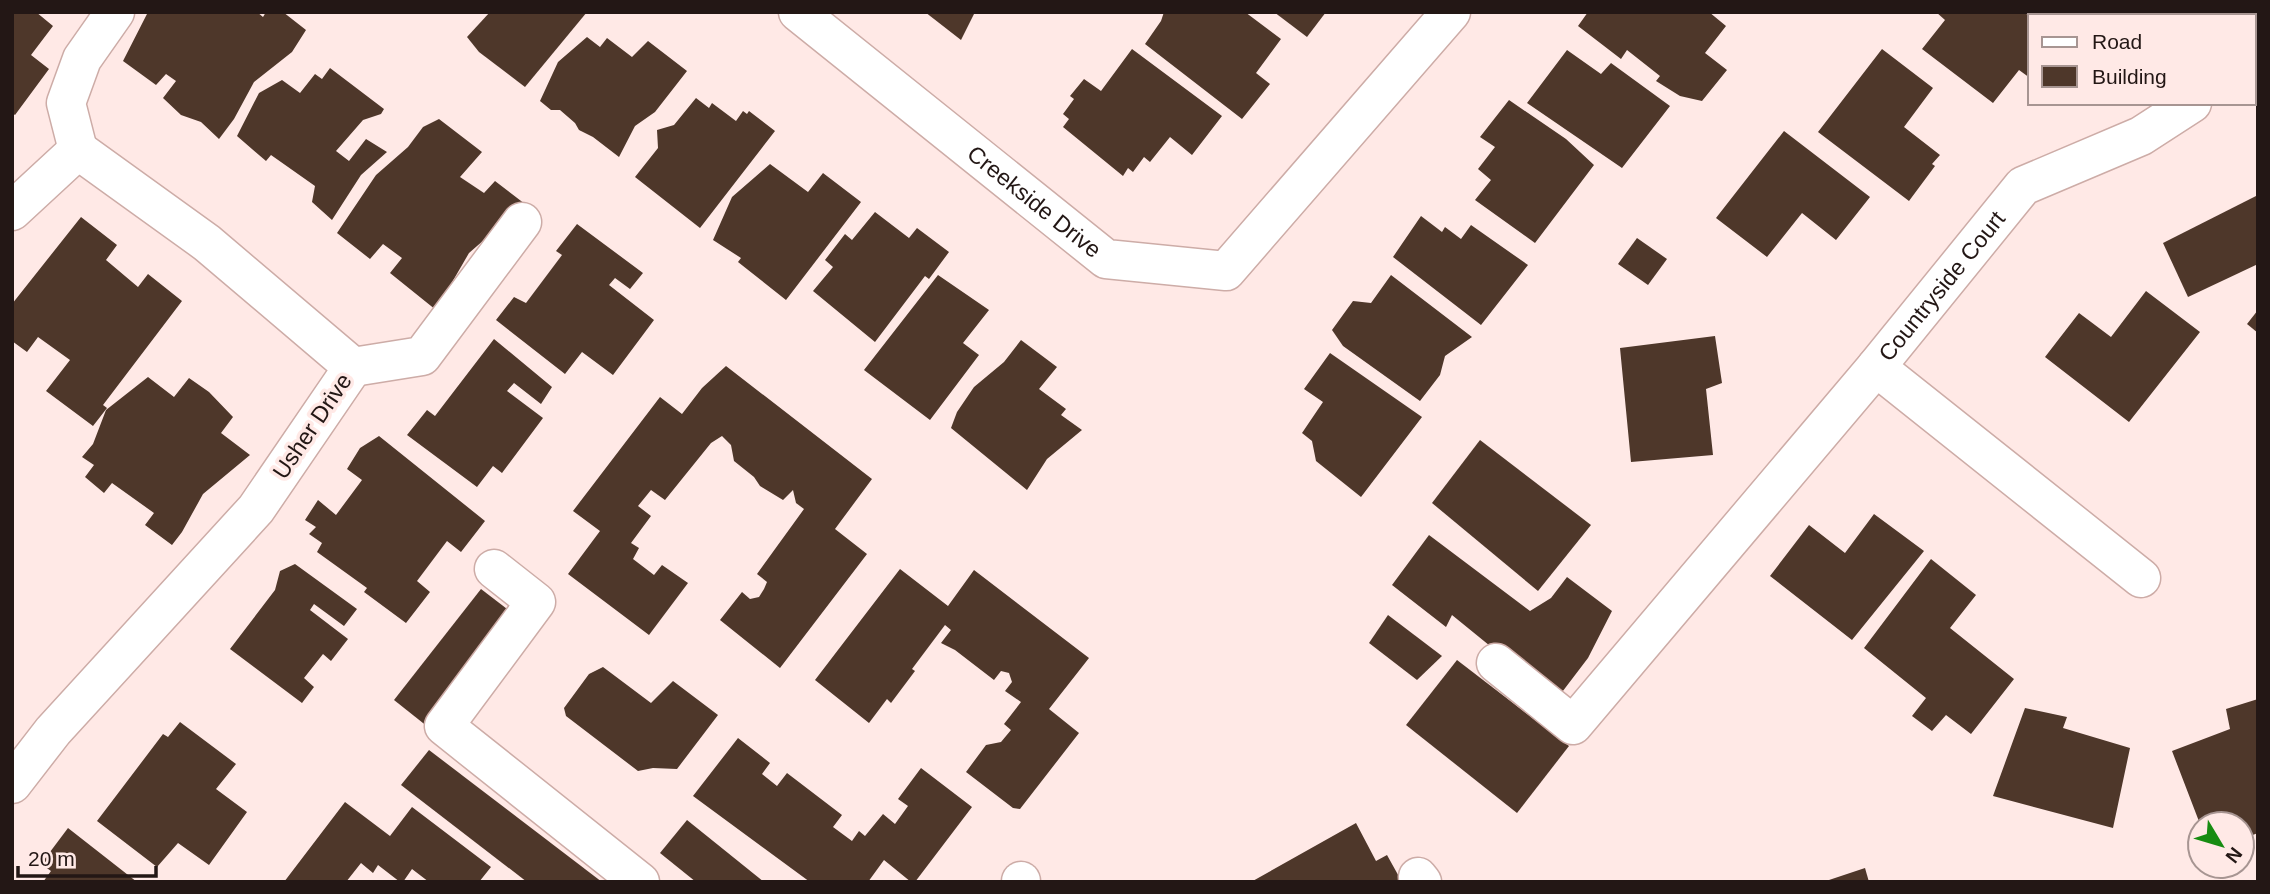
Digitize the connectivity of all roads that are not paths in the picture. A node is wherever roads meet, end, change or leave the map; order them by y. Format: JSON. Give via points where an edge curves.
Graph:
{"nodes":[{"id":1,"x":115,"y":12,"type":"edge"},
{"id":2,"x":798,"y":12,"type":"edge"},
{"id":3,"x":1451,"y":12,"type":"edge"},
{"id":4,"x":2189,"y":105,"type":"edge"},
{"id":5,"x":78,"y":150,"type":"junction"},
{"id":6,"x":12,"y":211,"type":"edge"},
{"id":7,"x":522,"y":222,"type":"dead end"},
{"id":8,"x":353,"y":367,"type":"junction"},
{"id":9,"x":1875,"y":367,"type":"junction"},
{"id":10,"x":494,"y":569,"type":"dead end"},
{"id":11,"x":2141,"y":578,"type":"dead end"},
{"id":12,"x":1496,"y":663,"type":"dead end"},
{"id":13,"x":12,"y":784,"type":"edge"},
{"id":14,"x":640,"y":882,"type":"edge"}],
"edges":[{"from":1,"to":5,"type":"street","via":[[82,59],[66,103]]},
{"from":2,"to":3,"type":"street","name":"Creekside Drive","via":[[1106,259],[1226,271]]},
{"from":4,"to":9,"type":"street","name":"Countryside Court","via":[[2141,136],[2023,186]]},
{"from":5,"to":6,"type":"street"},
{"from":5,"to":8,"type":"street","name":"Usher Drive","via":[[207,243]]},
{"from":7,"to":8,"type":"street","via":[[422,356]]},
{"from":8,"to":13,"type":"street","name":"Usher Drive","via":[[256,509],[54,731]]},
{"from":9,"to":11,"type":"street","name":"Countryside Court"},
{"from":9,"to":12,"type":"street","via":[[1573,725]]},
{"from":10,"to":14,"type":"street","via":[[536,602],[444,726]]}]}
